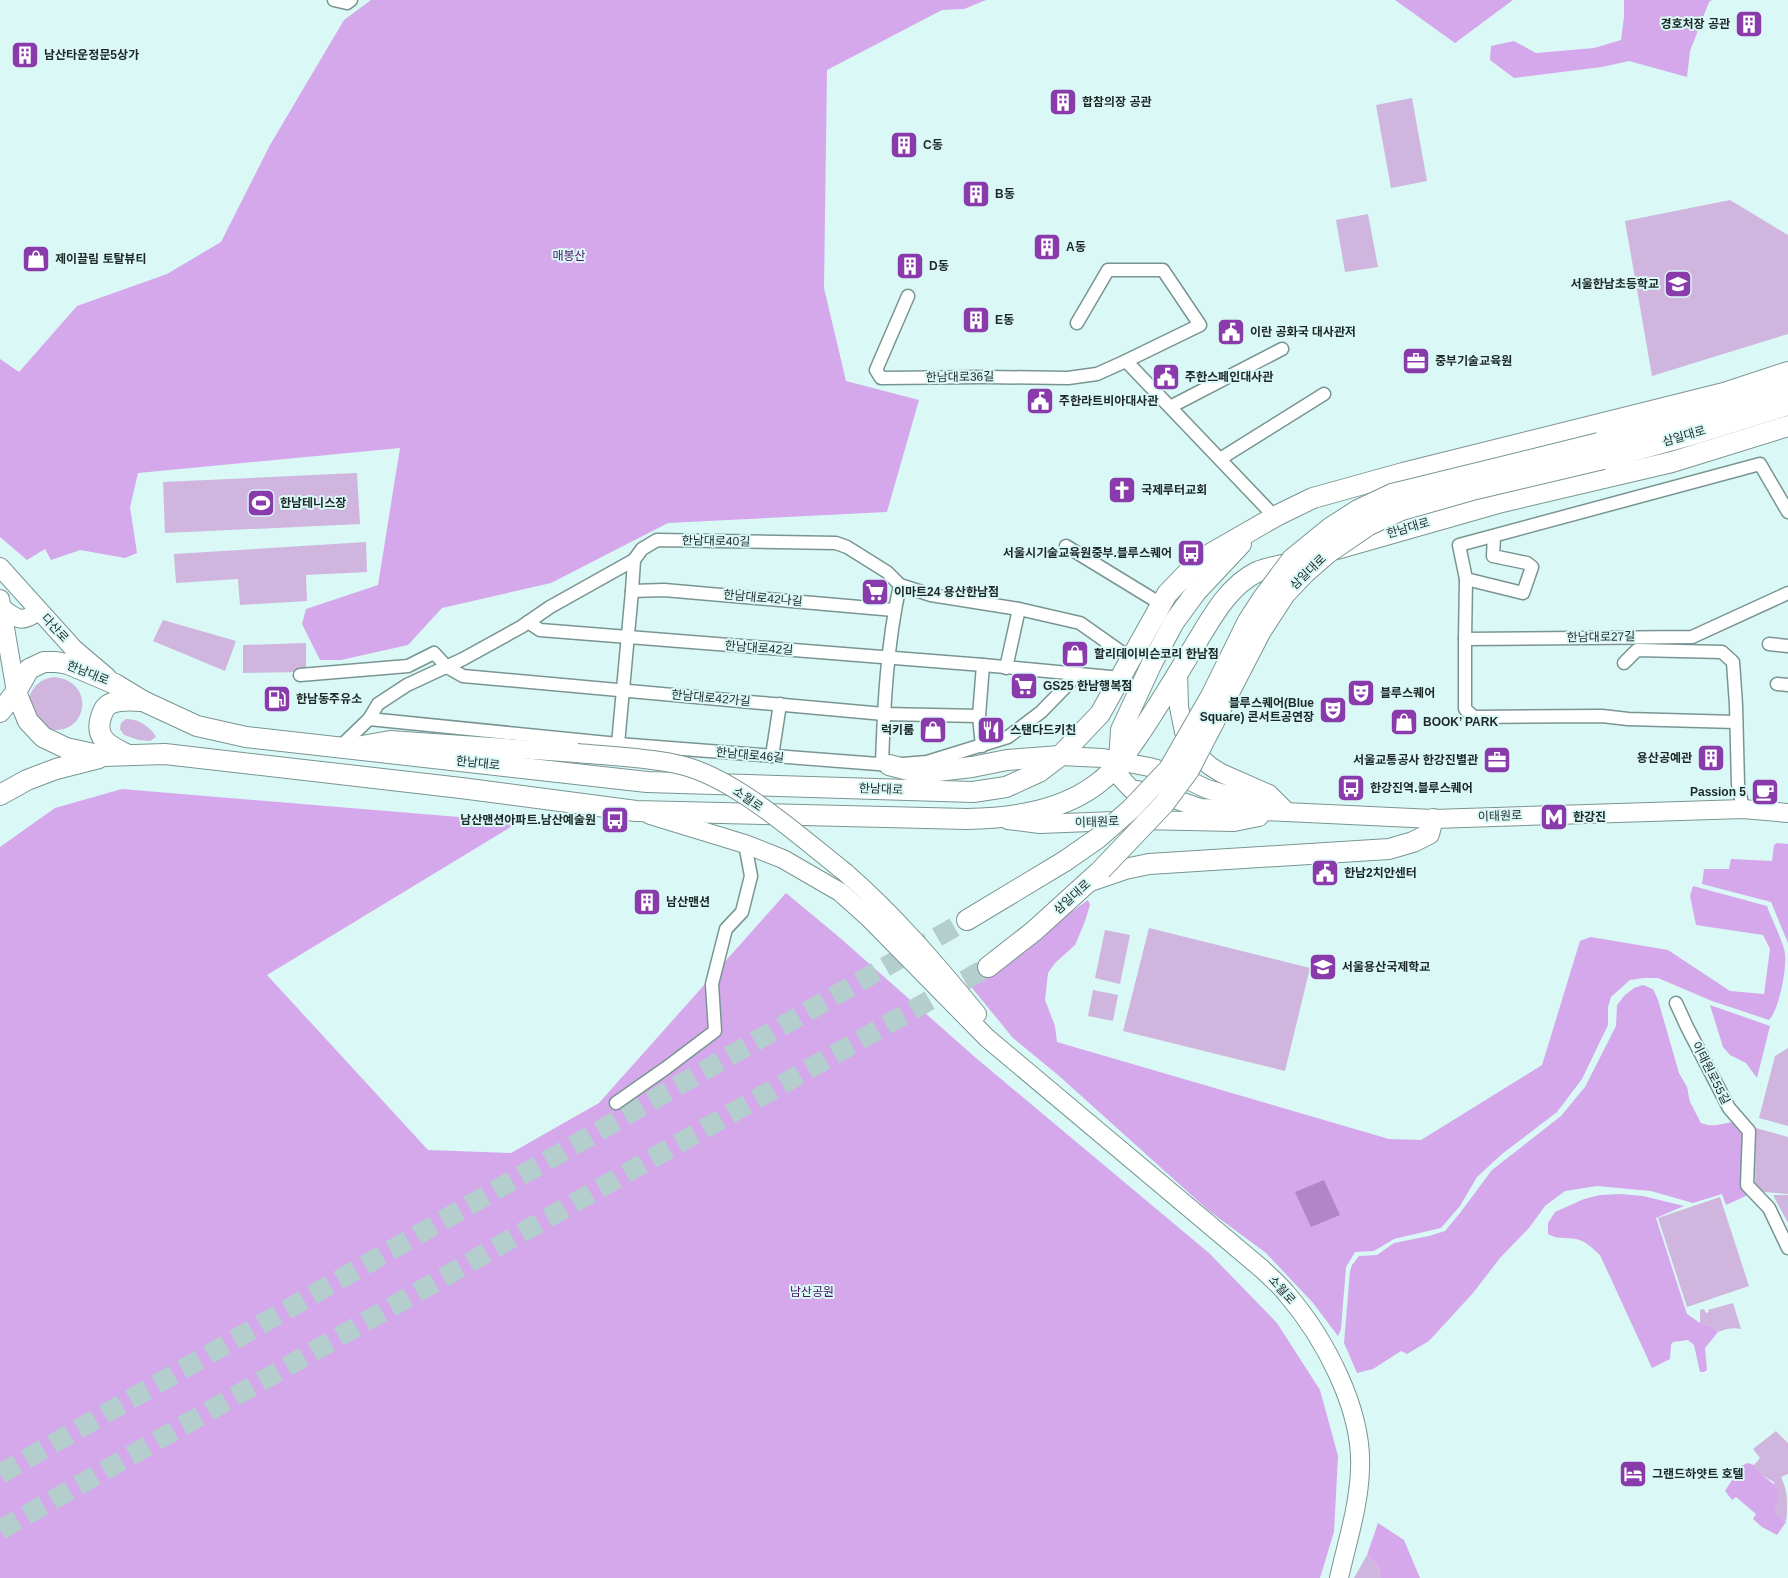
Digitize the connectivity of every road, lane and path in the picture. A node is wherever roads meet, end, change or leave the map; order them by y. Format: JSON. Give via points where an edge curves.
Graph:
{"nodes":[{"id":1,"x":334,"y":0,"type":"edge"},
{"id":2,"x":351,"y":0,"type":"edge"},
{"id":3,"x":908,"y":296,"type":"dead end"},
{"id":4,"x":1077,"y":323,"type":"dead end"},
{"id":5,"x":1282,"y":349,"type":"dead end"},
{"id":6,"x":1126,"y":362,"type":"junction"},
{"id":7,"x":1788,"y":372,"type":"edge"},
{"id":8,"x":1788,"y":388,"type":"edge"},
{"id":9,"x":1324,"y":394,"type":"dead end"},
{"id":10,"x":1788,"y":404,"type":"edge"},
{"id":11,"x":1170,"y":407,"type":"junction"},
{"id":12,"x":1788,"y":426,"type":"edge"},
{"id":13,"x":1601,"y":451,"type":"junction"},
{"id":14,"x":1220,"y":459,"type":"junction"},
{"id":15,"x":1788,"y":512,"type":"edge"},
{"id":16,"x":1275,"y":517,"type":"junction"},
{"id":17,"x":1254,"y":529,"type":"junction"},
{"id":18,"x":1494,"y":536,"type":"junction"},
{"id":19,"x":1066,"y":546,"type":"dead end"},
{"id":20,"x":634,"y":560,"type":"junction"},
{"id":21,"x":0,"y":567,"type":"edge"},
{"id":22,"x":1466,"y":579,"type":"junction"},
{"id":23,"x":900,"y":585,"type":"junction"},
{"id":24,"x":632,"y":591,"type":"junction"},
{"id":25,"x":1788,"y":593,"type":"edge"},
{"id":26,"x":1,"y":604,"type":"edge"},
{"id":27,"x":1161,"y":604,"type":"junction"},
{"id":28,"x":1019,"y":609,"type":"junction"},
{"id":29,"x":894,"y":610,"type":"junction"},
{"id":30,"x":38,"y":611,"type":"junction"},
{"id":31,"x":528,"y":622,"type":"junction"},
{"id":32,"x":628,"y":637,"type":"junction"},
{"id":33,"x":1465,"y":639,"type":"junction"},
{"id":34,"x":1769,"y":644,"type":"dead end"},
{"id":35,"x":1788,"y":646,"type":"edge"},
{"id":36,"x":890,"y":657,"type":"junction"},
{"id":37,"x":1131,"y":659,"type":"junction"},
{"id":38,"x":1624,"y":663,"type":"dead end"},
{"id":39,"x":983,"y":665,"type":"junction"},
{"id":40,"x":447,"y":667,"type":"junction"},
{"id":41,"x":1006,"y":668,"type":"junction"},
{"id":42,"x":1178,"y":672,"type":"junction"},
{"id":43,"x":1078,"y":674,"type":"junction"},
{"id":44,"x":300,"y":675,"type":"dead end"},
{"id":45,"x":1120,"y":678,"type":"junction"},
{"id":46,"x":115,"y":684,"type":"junction"},
{"id":47,"x":623,"y":690,"type":"junction"},
{"id":48,"x":16,"y":692,"type":"junction"},
{"id":49,"x":144,"y":701,"type":"junction"},
{"id":50,"x":780,"y":704,"type":"junction"},
{"id":51,"x":0,"y":712,"type":"edge"},
{"id":52,"x":884,"y":714,"type":"junction"},
{"id":53,"x":979,"y":716,"type":"junction"},
{"id":54,"x":368,"y":719,"type":"junction"},
{"id":55,"x":1736,"y":722,"type":"junction"},
{"id":56,"x":618,"y":744,"type":"junction"},
{"id":57,"x":982,"y":746,"type":"junction"},
{"id":58,"x":341,"y":748,"type":"junction"},
{"id":59,"x":126,"y":754,"type":"junction"},
{"id":60,"x":104,"y":756,"type":"junction"},
{"id":61,"x":772,"y":756,"type":"junction"},
{"id":62,"x":1060,"y":756,"type":"junction"},
{"id":63,"x":1120,"y":762,"type":"junction"},
{"id":64,"x":885,"y":764,"type":"junction"},
{"id":65,"x":1207,"y":789,"type":"junction"},
{"id":66,"x":0,"y":795,"type":"edge"},
{"id":67,"x":1200,"y":808,"type":"junction"},
{"id":68,"x":1743,"y":809,"type":"junction"},
{"id":69,"x":636,"y":811,"type":"junction"},
{"id":70,"x":1286,"y":811,"type":"junction"},
{"id":71,"x":1788,"y":813,"type":"edge"},
{"id":72,"x":996,"y":818,"type":"junction"},
{"id":73,"x":1433,"y":818,"type":"junction"},
{"id":74,"x":745,"y":844,"type":"junction"},
{"id":75,"x":1096,"y":876,"type":"junction"},
{"id":76,"x":967,"y":920,"type":"tunnel mouth"},
{"id":77,"x":988,"y":967,"type":"tunnel mouth"},
{"id":78,"x":1676,"y":1003,"type":"dead end"},
{"id":79,"x":1046,"y":1088,"type":"junction"},
{"id":80,"x":616,"y":1104,"type":"dead end"},
{"id":81,"x":1788,"y":1248,"type":"edge"},
{"id":82,"x":1340,"y":1578,"type":"edge"}],
"edges":[{"from":1,"to":2,"type":"street","via":[[347,3]]},
{"from":3,"to":6,"type":"street","name":"한남대로36길","via":[[876,370],[881,378],[1068,378],[1097,374]]},
{"from":4,"to":6,"type":"street","name":"한남대로36길","via":[[1108,270],[1163,270],[1200,325]]},
{"from":5,"to":11,"type":"street"},
{"from":6,"to":11,"type":"street"},
{"from":7,"to":16,"type":"main road","name":"한남대로","via":[[1724,393],[1313,498]]},
{"from":8,"to":13,"type":"main road","name":"삼일대로","via":[[1681,421]]},
{"from":9,"to":14,"type":"street"},
{"from":10,"to":13,"type":"main road","name":"삼일대로","via":[[1698,432]]},
{"from":11,"to":14,"type":"street"},
{"from":12,"to":42,"type":"main road","name":"한남대로","via":[[1672,462],[1502,502],[1258,572],[1219,606]]},
{"from":13,"to":75,"type":"main road","name":"삼일대로","bridge":true,"via":[[1402,510],[1369,525],[1328,553],[1285,594],[1261,631],[1184,777],[1164,804]]},
{"from":13,"to":76,"type":"main road","name":"삼일대로","bridge":true,"via":[[1392,494],[1330,528],[1292,559],[1262,598],[1169,769],[1098,838]]},
{"from":14,"to":16,"type":"street"},
{"from":15,"to":18,"type":"street","via":[[1760,464]]},
{"from":16,"to":17,"type":"main road","name":"한남대로"},
{"from":17,"to":27,"type":"main road","name":"한남대로","via":[[1203,559]]},
{"from":17,"to":63,"type":"main road","name":"한남대로","via":[[1196,592],[1174,622],[1121,730]]},
{"from":18,"to":22,"type":"street","via":[[1459,545]]},
{"from":18,"to":22,"type":"street","via":[[1493,556],[1527,563],[1532,568],[1523,593]]},
{"from":19,"to":27,"type":"street"},
{"from":20,"to":23,"type":"street","name":"한남대로40길","via":[[656,540],[836,543],[887,572]]},
{"from":20,"to":24,"type":"street"},
{"from":20,"to":31,"type":"street","name":"한남대로40길"},
{"from":21,"to":30,"type":"main road","name":"다산로"},
{"from":22,"to":33,"type":"street"},
{"from":23,"to":28,"type":"street","name":"한남대로40길","via":[[931,595]]},
{"from":23,"to":29,"type":"street"},
{"from":24,"to":29,"type":"street","name":"한남대로42나길","via":[[664,590]]},
{"from":24,"to":32,"type":"street"},
{"from":25,"to":33,"type":"street","name":"한남대로27길","via":[[1692,637]]},
{"from":26,"to":30,"type":"main road","via":[[22,620]]},
{"from":26,"to":48,"type":"main road"},
{"from":27,"to":37,"type":"main road","name":"한남대로"},
{"from":28,"to":37,"type":"street","name":"한남대로40길","via":[[1080,623]]},
{"from":28,"to":41,"type":"street"},
{"from":29,"to":36,"type":"street"},
{"from":30,"to":46,"type":"main road","name":"다산로","via":[[74,649]]},
{"from":31,"to":32,"type":"street","name":"한남대로42길","via":[[540,630]]},
{"from":31,"to":40,"type":"street","name":"한남대로40길"},
{"from":32,"to":36,"type":"street","name":"한남대로42길"},
{"from":32,"to":47,"type":"street"},
{"from":33,"to":55,"type":"street","via":[[1464,709],[1474,717],[1602,716],[1628,720]]},
{"from":34,"to":35,"type":"street"},
{"from":36,"to":39,"type":"street","name":"한남대로42길"},
{"from":36,"to":52,"type":"street"},
{"from":37,"to":45,"type":"main road","name":"한남대로"},
{"from":38,"to":55,"type":"street","via":[[1637,650],[1722,652],[1733,662]]},
{"from":39,"to":41,"type":"street","name":"한남대로42길"},
{"from":39,"to":53,"type":"street"},
{"from":40,"to":44,"type":"street","name":"한남대로42가길","via":[[434,653],[408,666]]},
{"from":40,"to":47,"type":"street","name":"한남대로42가길","via":[[463,676]]},
{"from":40,"to":54,"type":"street","name":"한남대로40길","via":[[407,685],[378,704]]},
{"from":41,"to":43,"type":"street","name":"한남대로42길"},
{"from":42,"to":63,"type":"main road","name":"한남대로","via":[[1154,714]]},
{"from":42,"to":70,"type":"main road","via":[[1179,707],[1184,732],[1193,752],[1221,773],[1269,794]]},
{"from":43,"to":45,"type":"street","name":"한남대로42길"},
{"from":43,"to":57,"type":"street","name":"한남대로46길","via":[[1041,712],[1008,738]]},
{"from":45,"to":62,"type":"main road","name":"한남대로","via":[[1100,714]]},
{"from":46,"to":48,"type":"main road","name":"한남대로","via":[[68,664],[44,662],[29,669]]},
{"from":46,"to":49,"type":"main road","name":"한남대로"},
{"from":47,"to":50,"type":"street","name":"한남대로42가길"},
{"from":47,"to":56,"type":"street"},
{"from":48,"to":51,"type":"main road"},
{"from":48,"to":60,"type":"main road","name":"한남대로","via":[[28,721],[43,737],[66,748]]},
{"from":49,"to":58,"type":"main road","name":"한남대로","via":[[198,726],[246,737]]},
{"from":49,"to":59,"type":"main road","via":[[127,700],[104,708],[100,734]]},
{"from":50,"to":52,"type":"street","name":"한남대로42가길"},
{"from":50,"to":61,"type":"street"},
{"from":52,"to":53,"type":"street","name":"한남대로42가길"},
{"from":52,"to":64,"type":"street"},
{"from":53,"to":57,"type":"street"},
{"from":54,"to":56,"type":"street","name":"한남대로46길"},
{"from":54,"to":58,"type":"street","name":"한남대로40길"},
{"from":55,"to":68,"type":"street","via":[[1738,784]]},
{"from":56,"to":61,"type":"street","name":"한남대로46길"},
{"from":57,"to":64,"type":"street","name":"한남대로46길","via":[[927,762]]},
{"from":58,"to":62,"type":"main road","name":"한남대로","via":[[647,782],[973,792],[1006,787],[1039,772]]},
{"from":58,"to":79,"type":"main road","name":"소월로","bridge":true,"via":[[390,740],[629,757],[677,764],[705,773],[758,805],[877,900]]},
{"from":59,"to":60,"type":"main road","name":"한남대로"},
{"from":59,"to":69,"type":"main road","name":"한남대로","via":[[165,754]]},
{"from":60,"to":66,"type":"main road","via":[[27,780]]},
{"from":61,"to":64,"type":"street","name":"한남대로46길"},
{"from":62,"to":63,"type":"main road","name":"이태원로"},
{"from":62,"to":64,"type":"main road","via":[[920,773]]},
{"from":63,"to":65,"type":"main road","name":"이태원로","via":[[1175,774]]},
{"from":63,"to":67,"type":"main road","name":"이태원로","via":[[1120,776],[1131,789],[1160,794]]},
{"from":63,"to":72,"type":"main road","name":"한남대로","via":[[1102,780],[1052,807]]},
{"from":65,"to":67,"type":"main road","via":[[1200,793]]},
{"from":65,"to":70,"type":"main road","name":"이태원로"},
{"from":67,"to":70,"type":"main road","name":"이태원로"},
{"from":68,"to":71,"type":"main road","name":"이태원로"},
{"from":68,"to":73,"type":"main road","name":"이태원로"},
{"from":69,"to":72,"type":"main road","name":"한남대로"},
{"from":69,"to":74,"type":"main road","name":"소월로"},
{"from":70,"to":72,"type":"main road","name":"이태원로","via":[[1234,822],[1140,820],[1040,824]]},
{"from":70,"to":73,"type":"main road","name":"이태원로"},
{"from":73,"to":75,"type":"main road","via":[[1429,834],[1389,848],[1149,864]]},
{"from":74,"to":79,"type":"main road","name":"소월로","via":[[783,859],[840,892],[986,1038]]},
{"from":74,"to":80,"type":"street","via":[[751,876],[742,912],[726,929],[712,984],[715,1031]]},
{"from":75,"to":77,"type":"main road","name":"삼일대로","via":[[1034,932]]},
{"from":78,"to":81,"type":"street","name":"이태원로55길","via":[[1729,1108],[1749,1132],[1747,1185],[1769,1208]]},
{"from":79,"to":82,"type":"main road","name":"소월로","via":[[1262,1268],[1286,1292],[1328,1353],[1350,1404],[1361,1468]]}]}
